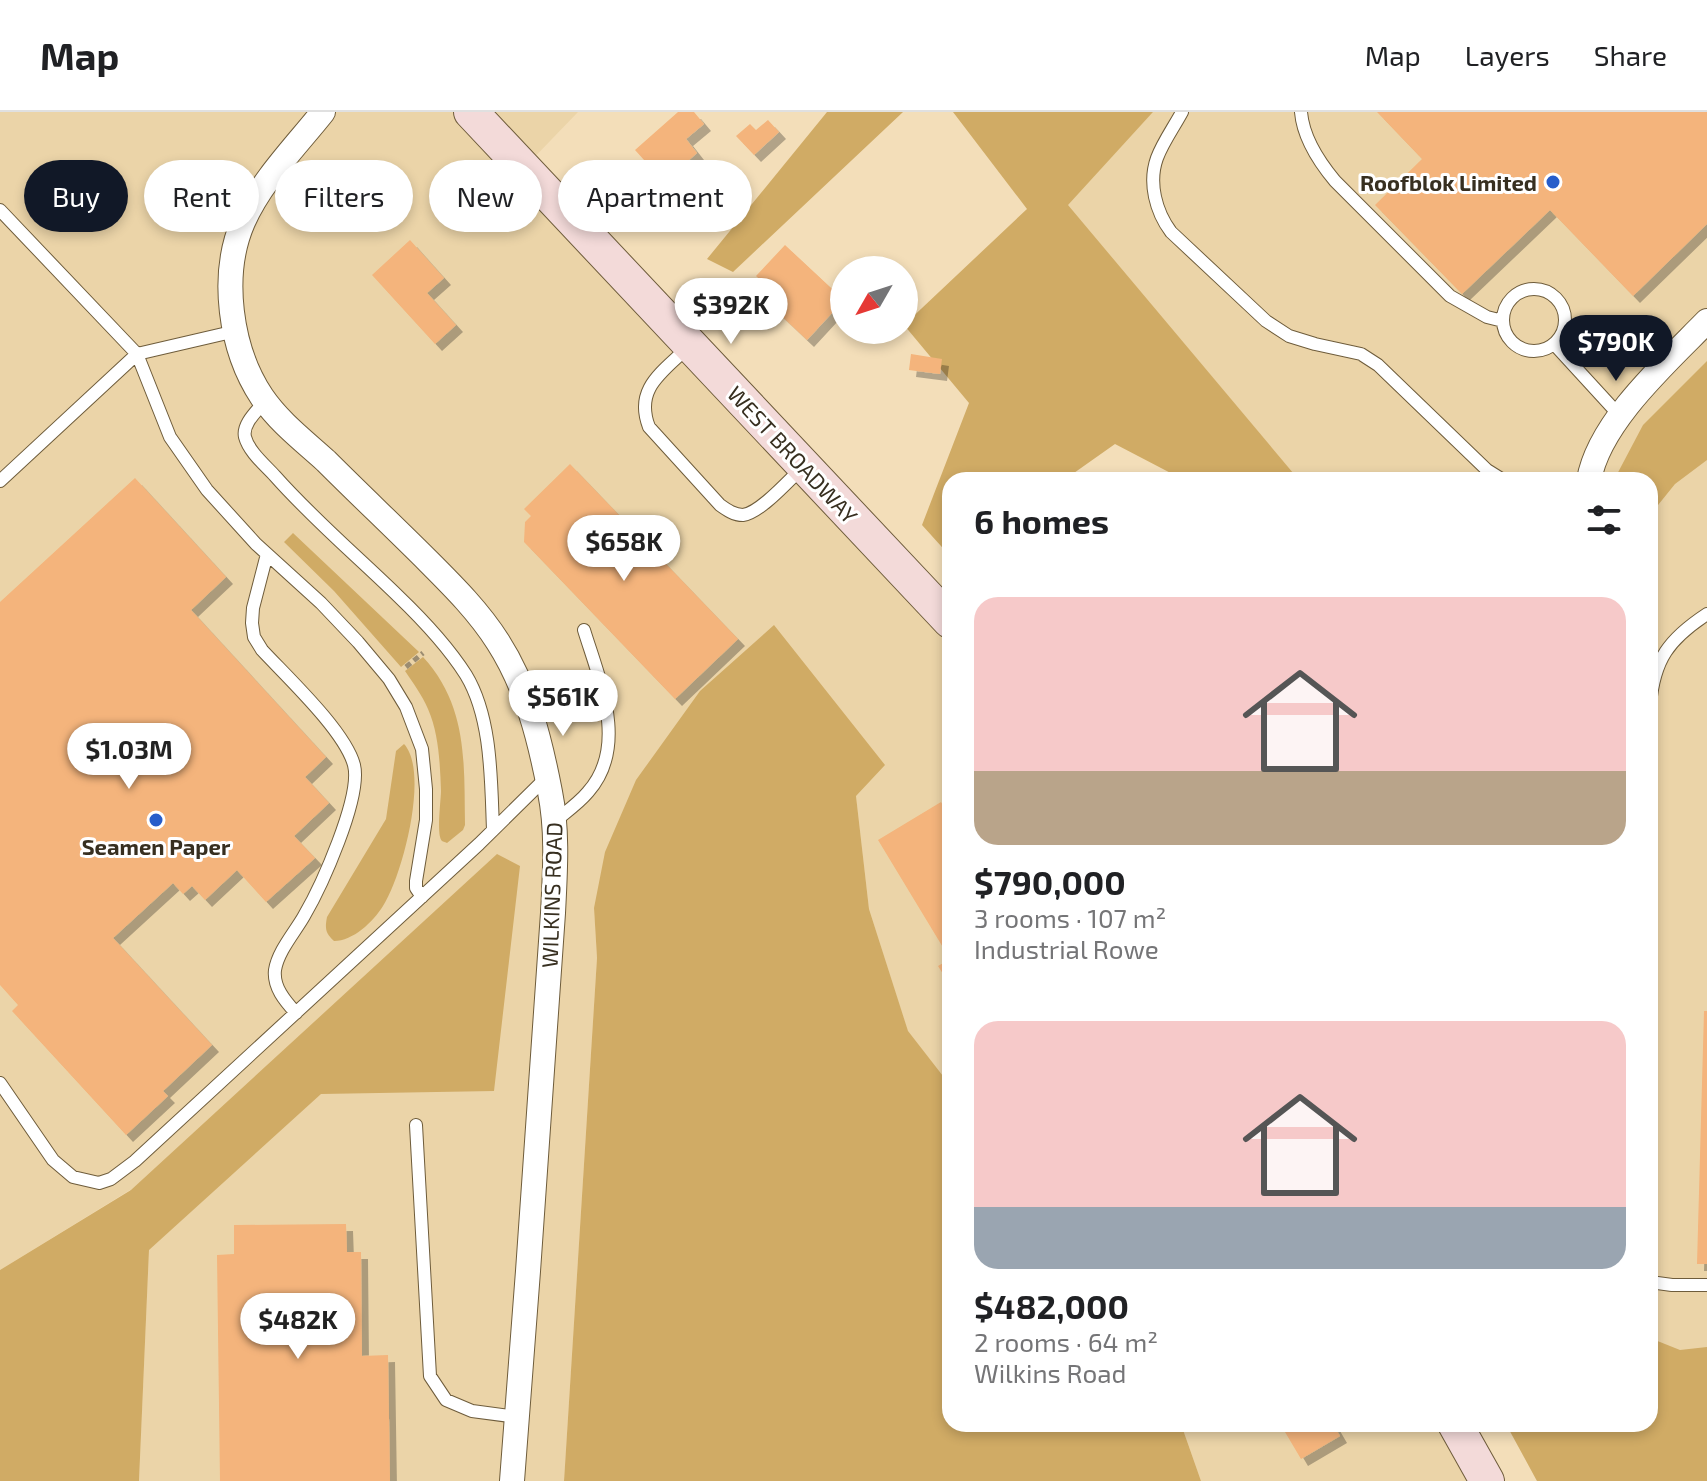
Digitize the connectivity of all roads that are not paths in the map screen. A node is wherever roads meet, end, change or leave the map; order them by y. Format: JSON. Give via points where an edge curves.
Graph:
{"nodes":[{"id":1,"x":323,"y":112,"type":"edge"},
{"id":2,"x":471,"y":112,"type":"edge"},
{"id":3,"x":1182,"y":112,"type":"edge"},
{"id":4,"x":1301,"y":112,"type":"edge"},
{"id":5,"x":0,"y":210,"type":"edge"},
{"id":6,"x":1503,"y":321,"type":"junction"},
{"id":7,"x":1707,"y":321,"type":"edge"},
{"id":8,"x":236,"y":331,"type":"junction"},
{"id":9,"x":1554,"y":344,"type":"junction"},
{"id":10,"x":690,"y":345,"type":"junction"},
{"id":11,"x":137,"y":354,"type":"junction"},
{"id":12,"x":265,"y":401,"type":"junction"},
{"id":13,"x":1620,"y":416,"type":"junction"},
{"id":14,"x":804,"y":466,"type":"junction"},
{"id":15,"x":1490,"y":472,"type":"edge"},
{"id":16,"x":1591,"y":472,"type":"edge"},
{"id":17,"x":0,"y":481,"type":"edge"},
{"id":18,"x":267,"y":554,"type":"junction"},
{"id":19,"x":942,"y":613,"type":"edge"},
{"id":20,"x":1707,"y":614,"type":"edge"},
{"id":21,"x":584,"y":630,"type":"dead end"},
{"id":22,"x":1658,"y":668,"type":"edge"},
{"id":23,"x":547,"y":777,"type":"junction"},
{"id":24,"x":555,"y":821,"type":"junction"},
{"id":25,"x":493,"y":830,"type":"junction"},
{"id":26,"x":422,"y":897,"type":"junction"},
{"id":27,"x":296,"y":1013,"type":"junction"},
{"id":28,"x":0,"y":1083,"type":"edge"},
{"id":29,"x":416,"y":1125,"type":"dead end"},
{"id":30,"x":1658,"y":1283,"type":"edge"},
{"id":31,"x":1707,"y":1285,"type":"edge"},
{"id":32,"x":517,"y":1417,"type":"junction"},
{"id":33,"x":1459,"y":1432,"type":"edge"},
{"id":34,"x":512,"y":1481,"type":"edge"},
{"id":35,"x":1487,"y":1481,"type":"edge"}],
"edges":[{"from":1,"to":8,"type":"street","name":"WILKINS ROAD","via":[[244,220],[230,275]]},
{"from":2,"to":10,"type":"main road","name":"WEST BROADWAY"},
{"from":3,"to":15,"type":"lane","via":[[1153,175],[1162,220],[1171,232],[1289,336],[1361,354],[1378,365]]},
{"from":4,"to":6,"type":"lane","via":[[1322,166],[1335,181],[1450,296]]},
{"from":5,"to":11,"type":"lane"},
{"from":6,"to":9,"type":"lane","via":[[1510,340],[1526,351]]},
{"from":6,"to":9,"type":"lane","via":[[1517,295],[1547,292],[1565,316]]},
{"from":7,"to":13,"type":"street"},
{"from":8,"to":11,"type":"lane"},
{"from":8,"to":12,"type":"street","name":"WILKINS ROAD","via":[[246,368]]},
{"from":9,"to":13,"type":"lane"},
{"from":10,"to":14,"type":"main road","name":"WEST BROADWAY"},
{"from":10,"to":14,"type":"lane","via":[[645,393],[643,412],[649,427],[720,505],[743,515],[755,511]]},
{"from":11,"to":17,"type":"lane"},
{"from":11,"to":18,"type":"lane","via":[[170,437],[207,490]]},
{"from":12,"to":23,"type":"street","name":"WILKINS ROAD","via":[[480,617],[521,687]]},
{"from":12,"to":25,"type":"lane","via":[[245,427],[252,451],[397,595],[468,677],[486,735]]},
{"from":13,"to":16,"type":"street"},
{"from":14,"to":19,"type":"main road","name":"WEST BROADWAY"},
{"from":18,"to":26,"type":"lane","via":[[358,642],[406,707],[422,749],[426,789],[416,881]]},
{"from":18,"to":27,"type":"lane","via":[[253,608],[254,637],[336,731],[355,767],[330,865],[275,971],[282,996]]},
{"from":20,"to":22,"type":"lane","via":[[1664,651]]},
{"from":21,"to":24,"type":"lane","via":[[605,703],[606,757],[590,790]]},
{"from":23,"to":24,"type":"street","name":"WILKINS ROAD"},
{"from":23,"to":25,"type":"lane"},
{"from":24,"to":32,"type":"street","name":"WILKINS ROAD"},
{"from":25,"to":26,"type":"lane"},
{"from":26,"to":27,"type":"lane"},
{"from":27,"to":28,"type":"lane","via":[[135,1161],[99,1183],[73,1177],[53,1160]]},
{"from":29,"to":32,"type":"lane","via":[[430,1376],[446,1400],[472,1411]]},
{"from":30,"to":31,"type":"lane"},
{"from":32,"to":34,"type":"street","name":"WILKINS ROAD"},
{"from":33,"to":35,"type":"main road"}]}
